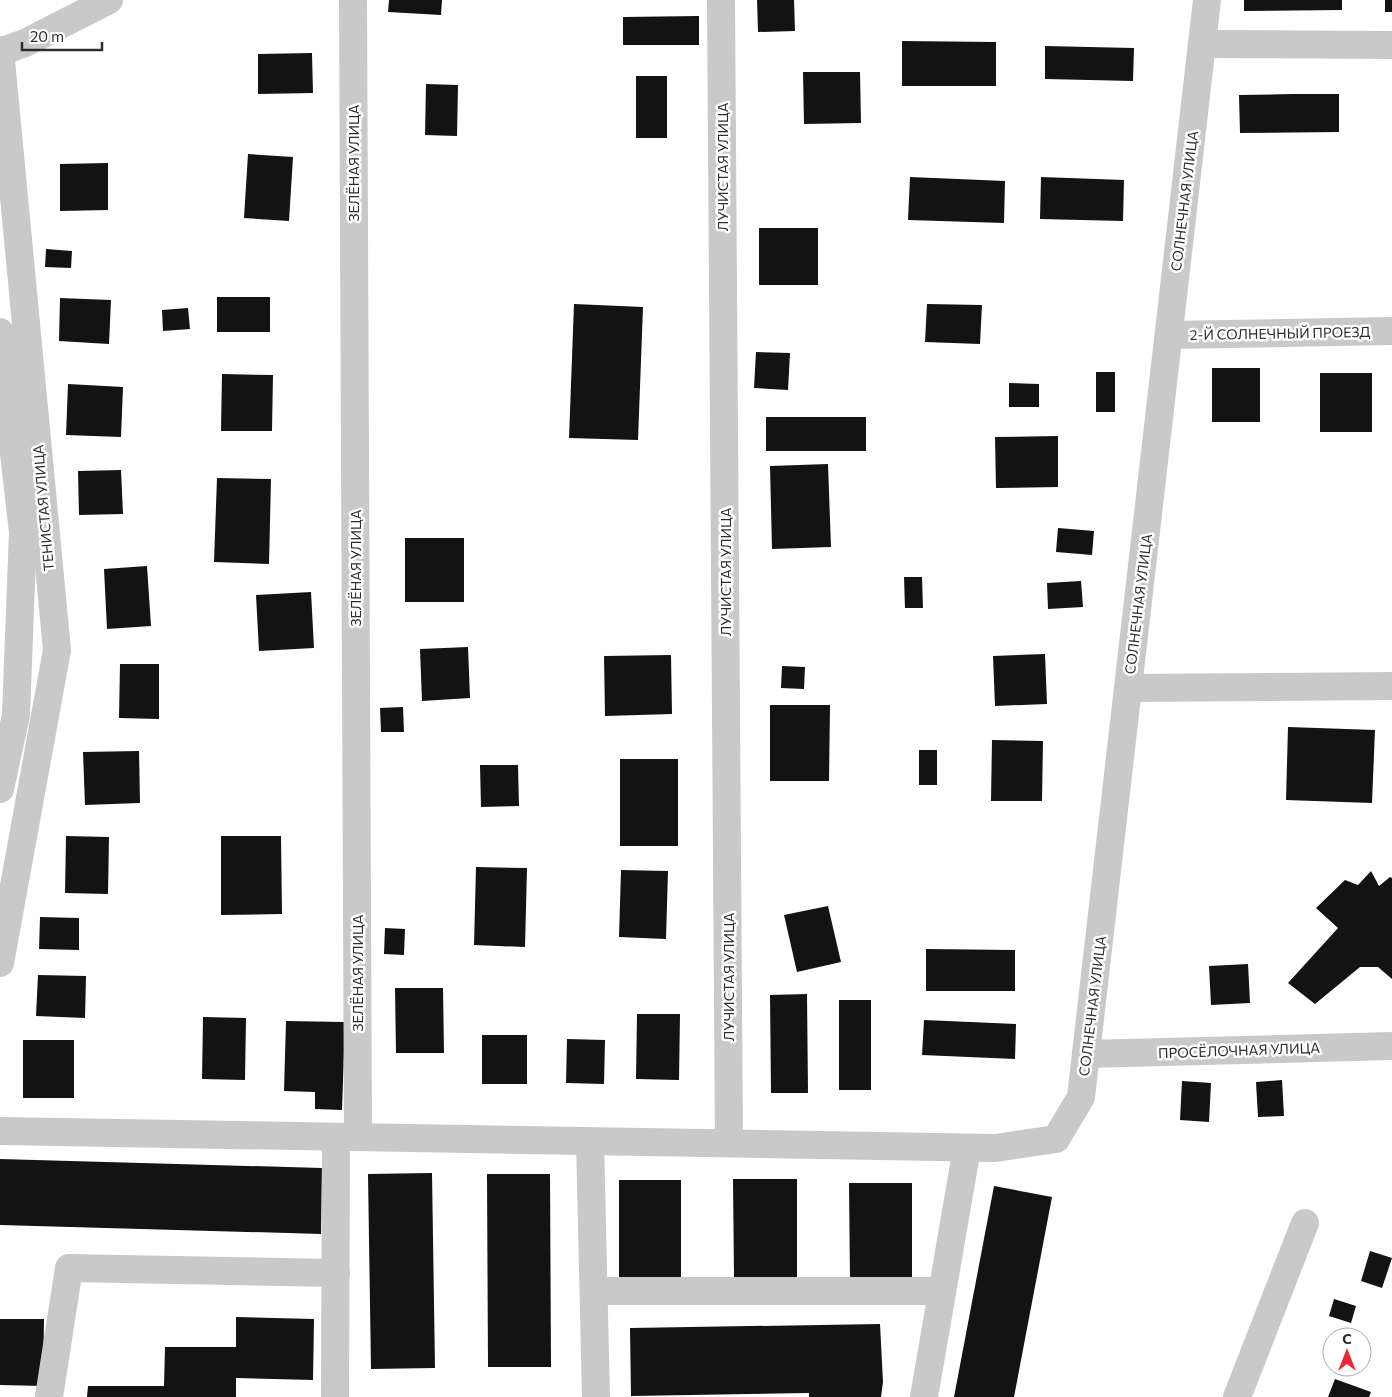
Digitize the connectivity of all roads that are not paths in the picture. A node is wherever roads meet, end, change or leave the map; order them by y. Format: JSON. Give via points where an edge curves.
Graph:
{"nodes":[{"id":1,"x":109,"y":0,"type":"edge"},
{"id":2,"x":353,"y":0,"type":"edge"},
{"id":3,"x":721,"y":0,"type":"edge"},
{"id":4,"x":1207,"y":0,"type":"edge"},
{"id":5,"x":1202,"y":44,"type":"junction"},
{"id":6,"x":1392,"y":45,"type":"edge"},
{"id":7,"x":0,"y":51,"type":"edge"},
{"id":8,"x":0,"y":332,"type":"edge"},
{"id":9,"x":1392,"y":332,"type":"edge"},
{"id":10,"x":1169,"y":335,"type":"junction"},
{"id":11,"x":1392,"y":686,"type":"edge"},
{"id":12,"x":1128,"y":688,"type":"junction"},
{"id":13,"x":0,"y":789,"type":"edge"},
{"id":14,"x":0,"y":963,"type":"edge"},
{"id":15,"x":1392,"y":1046,"type":"edge"},
{"id":16,"x":1086,"y":1054,"type":"junction"},
{"id":17,"x":0,"y":1131,"type":"edge"},
{"id":18,"x":347,"y":1137,"type":"junction"},
{"id":19,"x":590,"y":1141,"type":"junction"},
{"id":20,"x":729,"y":1144,"type":"junction"},
{"id":21,"x":967,"y":1148,"type":"junction"},
{"id":22,"x":1305,"y":1223,"type":"dead end"},
{"id":23,"x":336,"y":1272,"type":"junction"},
{"id":24,"x":594,"y":1291,"type":"junction"},
{"id":25,"x":942,"y":1291,"type":"junction"},
{"id":26,"x":49,"y":1397,"type":"edge"},
{"id":27,"x":335,"y":1397,"type":"edge"},
{"id":28,"x":596,"y":1397,"type":"edge"},
{"id":29,"x":924,"y":1397,"type":"edge"},
{"id":30,"x":1237,"y":1397,"type":"edge"}],
"edges":[{"from":1,"to":7,"type":"street","via":[[25,43]]},
{"from":2,"to":18,"type":"street","name":"ЗЕЛЁНАЯ УЛИЦА"},
{"from":3,"to":20,"type":"street","name":"ЛУЧИСТАЯ УЛИЦА"},
{"from":4,"to":5,"type":"street","name":"СОЛНЕЧНАЯ УЛИЦА"},
{"from":5,"to":6,"type":"street"},
{"from":5,"to":10,"type":"street","name":"СОЛНЕЧНАЯ УЛИЦА"},
{"from":7,"to":14,"type":"street","name":"ТЕНИСТАЯ УЛИЦА","via":[[57,650]]},
{"from":8,"to":13,"type":"street","via":[[23,532],[16,715]]},
{"from":9,"to":10,"type":"street","name":"2-Й СОЛНЕЧНЫЙ ПРОЕЗД"},
{"from":10,"to":12,"type":"street","name":"СОЛНЕЧНАЯ УЛИЦА"},
{"from":11,"to":12,"type":"street"},
{"from":12,"to":16,"type":"street","name":"СОЛНЕЧНАЯ УЛИЦА"},
{"from":15,"to":16,"type":"street","name":"ПРОСЁЛОЧНАЯ УЛИЦА"},
{"from":16,"to":21,"type":"street","name":"СОЛНЕЧНАЯ УЛИЦА","via":[[1081,1097],[1056,1138],[995,1148]]},
{"from":17,"to":18,"type":"street","name":"СОЛНЕЧНАЯ УЛИЦА"},
{"from":18,"to":19,"type":"street","name":"СОЛНЕЧНАЯ УЛИЦА"},
{"from":18,"to":23,"type":"street","name":"ЗЕЛЁНАЯ УЛИЦА"},
{"from":19,"to":20,"type":"street","name":"СОЛНЕЧНАЯ УЛИЦА"},
{"from":19,"to":24,"type":"street"},
{"from":20,"to":21,"type":"street","name":"СОЛНЕЧНАЯ УЛИЦА"},
{"from":21,"to":25,"type":"street"},
{"from":22,"to":30,"type":"street"},
{"from":23,"to":26,"type":"street","via":[[70,1268]]},
{"from":23,"to":27,"type":"street","name":"ЗЕЛЁНАЯ УЛИЦА"},
{"from":24,"to":25,"type":"street"},
{"from":24,"to":28,"type":"street"},
{"from":25,"to":29,"type":"street"}]}
